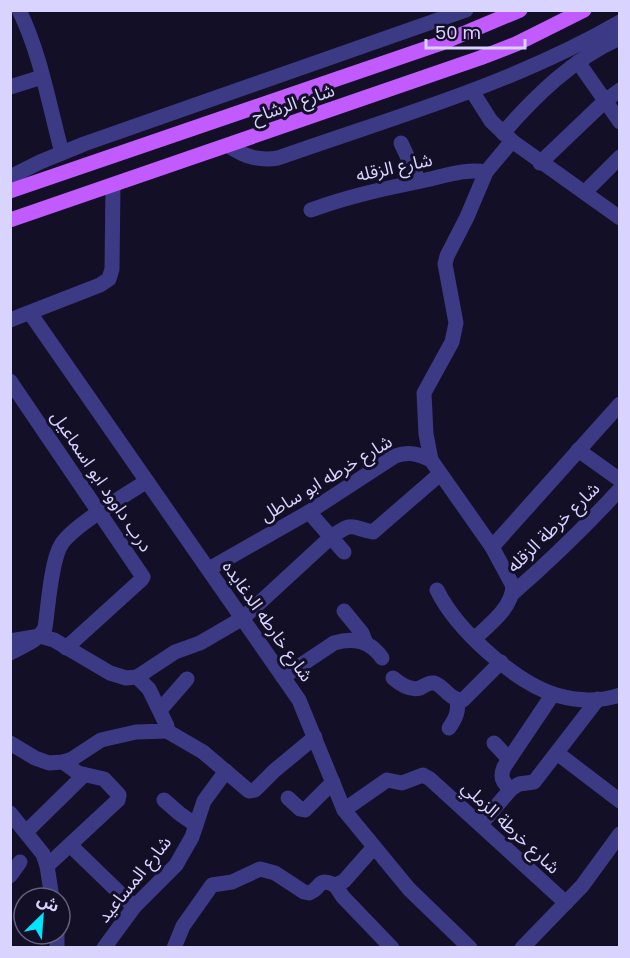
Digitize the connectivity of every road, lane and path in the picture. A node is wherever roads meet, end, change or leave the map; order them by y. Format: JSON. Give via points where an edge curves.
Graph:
{"nodes":[{"id":1,"x":19,"y":10,"type":"edge"},
{"id":2,"x":466,"y":10,"type":"edge"},
{"id":3,"x":520,"y":10,"type":"edge"},
{"id":4,"x":584,"y":10,"type":"edge"},
{"id":5,"x":620,"y":22,"type":"edge"},
{"id":6,"x":620,"y":38,"type":"edge"},
{"id":7,"x":578,"y":62,"type":"junction"},
{"id":8,"x":42,"y":77,"type":"junction"},
{"id":9,"x":10,"y":87,"type":"edge"},
{"id":10,"x":620,"y":90,"type":"edge"},
{"id":11,"x":472,"y":91,"type":"junction"},
{"id":12,"x":606,"y":101,"type":"junction"},
{"id":13,"x":620,"y":122,"type":"edge"},
{"id":14,"x":508,"y":137,"type":"junction"},
{"id":15,"x":401,"y":143,"type":"dead end"},
{"id":16,"x":229,"y":146,"type":"junction"},
{"id":17,"x":62,"y":153,"type":"junction"},
{"id":18,"x":620,"y":157,"type":"edge"},
{"id":19,"x":540,"y":163,"type":"junction"},
{"id":20,"x":486,"y":172,"type":"junction"},
{"id":21,"x":10,"y":177,"type":"edge"},
{"id":22,"x":419,"y":182,"type":"junction"},
{"id":23,"x":112,"y":185,"type":"junction"},
{"id":24,"x":10,"y":191,"type":"edge"},
{"id":25,"x":585,"y":192,"type":"junction"},
{"id":26,"x":311,"y":210,"type":"dead end"},
{"id":27,"x":620,"y":218,"type":"edge"},
{"id":28,"x":10,"y":220,"type":"edge"},
{"id":29,"x":30,"y":313,"type":"junction"},
{"id":30,"x":10,"y":320,"type":"edge"},
{"id":31,"x":10,"y":381,"type":"edge"},
{"id":32,"x":620,"y":404,"type":"edge"},
{"id":33,"x":578,"y":450,"type":"junction"},
{"id":34,"x":431,"y":460,"type":"junction"},
{"id":35,"x":440,"y":474,"type":"junction"},
{"id":36,"x":620,"y":480,"type":"edge"},
{"id":37,"x":147,"y":481,"type":"junction"},
{"id":38,"x":620,"y":489,"type":"edge"},
{"id":39,"x":309,"y":512,"type":"junction"},
{"id":40,"x":99,"y":513,"type":"junction"},
{"id":41,"x":331,"y":537,"type":"junction"},
{"id":42,"x":492,"y":547,"type":"junction"},
{"id":43,"x":344,"y":552,"type":"dead end"},
{"id":44,"x":209,"y":569,"type":"junction"},
{"id":45,"x":437,"y":590,"type":"dead end"},
{"id":46,"x":513,"y":593,"type":"junction"},
{"id":47,"x":344,"y":611,"type":"dead end"},
{"id":48,"x":243,"y":618,"type":"junction"},
{"id":49,"x":40,"y":636,"type":"junction"},
{"id":50,"x":474,"y":639,"type":"junction"},
{"id":51,"x":10,"y":641,"type":"edge"},
{"id":52,"x":366,"y":643,"type":"junction"},
{"id":53,"x":66,"y":648,"type":"junction"},
{"id":54,"x":10,"y":653,"type":"edge"},
{"id":55,"x":382,"y":658,"type":"dead end"},
{"id":56,"x":501,"y":662,"type":"junction"},
{"id":57,"x":284,"y":677,"type":"junction"},
{"id":58,"x":137,"y":678,"type":"junction"},
{"id":59,"x":393,"y":678,"type":"dead end"},
{"id":60,"x":187,"y":680,"type":"dead end"},
{"id":61,"x":553,"y":694,"type":"junction"},
{"id":62,"x":620,"y":695,"type":"edge"},
{"id":63,"x":598,"y":699,"type":"junction"},
{"id":64,"x":457,"y":700,"type":"junction"},
{"id":65,"x":159,"y":710,"type":"junction"},
{"id":66,"x":449,"y":728,"type":"dead end"},
{"id":67,"x":167,"y":731,"type":"junction"},
{"id":68,"x":315,"y":737,"type":"junction"},
{"id":69,"x":10,"y":743,"type":"edge"},
{"id":70,"x":494,"y":743,"type":"dead end"},
{"id":71,"x":557,"y":753,"type":"junction"},
{"id":72,"x":509,"y":759,"type":"junction"},
{"id":73,"x":63,"y":762,"type":"junction"},
{"id":74,"x":226,"y":771,"type":"junction"},
{"id":75,"x":84,"y":775,"type":"junction"},
{"id":76,"x":333,"y":782,"type":"junction"},
{"id":77,"x":511,"y":789,"type":"junction"},
{"id":78,"x":618,"y":797,"type":"edge"},
{"id":79,"x":288,"y":798,"type":"dead end"},
{"id":80,"x":164,"y":800,"type":"dead end"},
{"id":81,"x":345,"y":810,"type":"junction"},
{"id":82,"x":10,"y":813,"type":"edge"},
{"id":83,"x":481,"y":824,"type":"junction"},
{"id":84,"x":196,"y":825,"type":"junction"},
{"id":85,"x":26,"y":832,"type":"junction"},
{"id":86,"x":620,"y":834,"type":"edge"},
{"id":87,"x":70,"y":845,"type":"junction"},
{"id":88,"x":374,"y":847,"type":"junction"},
{"id":89,"x":20,"y":862,"type":"dead end"},
{"id":90,"x":47,"y":866,"type":"junction"},
{"id":91,"x":10,"y":876,"type":"edge"},
{"id":92,"x":335,"y":885,"type":"junction"},
{"id":93,"x":50,"y":886,"type":"edge"},
{"id":94,"x":566,"y":903,"type":"junction"},
{"id":95,"x":134,"y":908,"type":"junction"},
{"id":96,"x":104,"y":948,"type":"edge"},
{"id":97,"x":174,"y":948,"type":"edge"},
{"id":98,"x":392,"y":948,"type":"edge"},
{"id":99,"x":470,"y":948,"type":"edge"},
{"id":100,"x":522,"y":948,"type":"edge"}],
"edges":[{"from":1,"to":8,"type":"street","via":[[30,32]]},
{"from":2,"to":17,"type":"street"},
{"from":3,"to":24,"type":"main road","name":"شارع الرشاح","via":[[440,44]]},
{"from":4,"to":16,"type":"main road","name":"شارع الرشاح","via":[[480,58]]},
{"from":5,"to":11,"type":"street"},
{"from":6,"to":7,"type":"street"},
{"from":7,"to":12,"type":"street"},
{"from":7,"to":14,"type":"street","via":[[537,96]]},
{"from":8,"to":9,"type":"street"},
{"from":8,"to":17,"type":"street"},
{"from":10,"to":12,"type":"street"},
{"from":11,"to":14,"type":"street","via":[[491,121]]},
{"from":11,"to":16,"type":"street","via":[[278,158],[247,156]]},
{"from":12,"to":13,"type":"street"},
{"from":12,"to":19,"type":"street"},
{"from":14,"to":19,"type":"street"},
{"from":14,"to":20,"type":"street"},
{"from":15,"to":22,"type":"street"},
{"from":16,"to":23,"type":"main road","name":"شارع الرشاح"},
{"from":17,"to":21,"type":"street"},
{"from":18,"to":25,"type":"street"},
{"from":19,"to":25,"type":"street"},
{"from":20,"to":22,"type":"street","name":"شارع الزقله","via":[[472,170]]},
{"from":20,"to":34,"type":"street","via":[[445,264],[456,323],[452,342],[424,393]]},
{"from":22,"to":26,"type":"street","name":"شارع الزقله","via":[[343,198]]},
{"from":23,"to":28,"type":"main road","name":"شارع الرشاح"},
{"from":23,"to":29,"type":"street","via":[[111,274],[105,283]]},
{"from":25,"to":27,"type":"street"},
{"from":29,"to":30,"type":"street"},
{"from":29,"to":37,"type":"street","name":"شارع خارطه الدغايده"},
{"from":31,"to":40,"type":"street","name":"درب داوود ابو اسماعيل"},
{"from":32,"to":33,"type":"street"},
{"from":33,"to":36,"type":"street"},
{"from":33,"to":42,"type":"street"},
{"from":34,"to":35,"type":"street"},
{"from":34,"to":39,"type":"street","name":"شارع خرطه ابو ساطل","via":[[406,452],[396,456]]},
{"from":35,"to":41,"type":"street","via":[[373,532],[348,526]]},
{"from":35,"to":42,"type":"street"},
{"from":37,"to":40,"type":"street"},
{"from":37,"to":44,"type":"street","name":"شارع خارطه الدغايده"},
{"from":38,"to":46,"type":"street","name":"شارع خرطة الزقله"},
{"from":39,"to":41,"type":"street"},
{"from":39,"to":44,"type":"street","name":"شارع خرطه ابو ساطل"},
{"from":40,"to":49,"type":"street","via":[[61,545],[45,628]]},
{"from":40,"to":53,"type":"street","name":"درب داوود ابو اسماعيل","via":[[142,577]]},
{"from":41,"to":43,"type":"street"},
{"from":41,"to":48,"type":"street"},
{"from":42,"to":46,"type":"street","via":[[511,579]]},
{"from":44,"to":48,"type":"street","name":"شارع خارطه الدغايده"},
{"from":45,"to":50,"type":"street","via":[[452,615]]},
{"from":46,"to":50,"type":"street","via":[[499,615]]},
{"from":47,"to":52,"type":"street"},
{"from":48,"to":57,"type":"street","name":"شارع خارطه الدغايده"},
{"from":48,"to":58,"type":"street","via":[[200,643],[175,652]]},
{"from":49,"to":51,"type":"street"},
{"from":49,"to":53,"type":"street"},
{"from":49,"to":54,"type":"street"},
{"from":50,"to":56,"type":"street"},
{"from":52,"to":55,"type":"street"},
{"from":52,"to":57,"type":"street","via":[[334,643]]},
{"from":53,"to":58,"type":"street","via":[[110,673]]},
{"from":56,"to":61,"type":"street","via":[[534,686]]},
{"from":56,"to":64,"type":"street","via":[[466,699]]},
{"from":57,"to":68,"type":"street","name":"شارع خارطه الدغايده"},
{"from":58,"to":65,"type":"street","via":[[149,689]]},
{"from":59,"to":64,"type":"street","via":[[406,687],[439,685]]},
{"from":60,"to":65,"type":"street"},
{"from":61,"to":63,"type":"street"},
{"from":61,"to":72,"type":"street"},
{"from":62,"to":63,"type":"street"},
{"from":63,"to":71,"type":"street"},
{"from":64,"to":66,"type":"street","via":[[459,708]]},
{"from":65,"to":67,"type":"street"},
{"from":67,"to":73,"type":"street","via":[[136,732],[101,740]]},
{"from":67,"to":74,"type":"street"},
{"from":68,"to":74,"type":"street","via":[[252,791]]},
{"from":68,"to":76,"type":"street","name":"شارع خارطه الدغايده"},
{"from":69,"to":73,"type":"street","via":[[35,758]]},
{"from":70,"to":72,"type":"street"},
{"from":71,"to":77,"type":"street","via":[[534,782]]},
{"from":71,"to":78,"type":"street"},
{"from":72,"to":77,"type":"street","via":[[502,773],[505,785]]},
{"from":73,"to":75,"type":"street"},
{"from":74,"to":84,"type":"street","name":"شارع المساعيد","via":[[204,801]]},
{"from":75,"to":85,"type":"street"},
{"from":75,"to":87,"type":"street","via":[[104,779],[119,795]]},
{"from":76,"to":79,"type":"street","via":[[305,810]]},
{"from":76,"to":81,"type":"street","name":"شارع خارطه الدغايده"},
{"from":77,"to":83,"type":"street"},
{"from":80,"to":84,"type":"street"},
{"from":81,"to":83,"type":"street","name":"شارع خرطة الزملي","via":[[387,780],[402,783],[423,775]]},
{"from":81,"to":88,"type":"street","name":"شارع خارطه الدغايده"},
{"from":82,"to":85,"type":"street"},
{"from":83,"to":94,"type":"street","name":"شارع خرطة الزملي"},
{"from":84,"to":95,"type":"street","name":"شارع المساعيد","via":[[176,865]]},
{"from":85,"to":90,"type":"street"},
{"from":86,"to":94,"type":"street"},
{"from":87,"to":90,"type":"street"},
{"from":87,"to":95,"type":"street"},
{"from":88,"to":92,"type":"street"},
{"from":88,"to":99,"type":"street","name":"شارع خارطه الدغايده","via":[[409,889]]},
{"from":89,"to":91,"type":"street"},
{"from":90,"to":93,"type":"street"},
{"from":92,"to":97,"type":"street","via":[[323,881],[313,891],[304,892],[275,873],[260,869],[232,882],[212,885],[183,926]]},
{"from":92,"to":98,"type":"street"},
{"from":94,"to":100,"type":"street"},
{"from":95,"to":96,"type":"street","name":"شارع المساعيد"}]}
